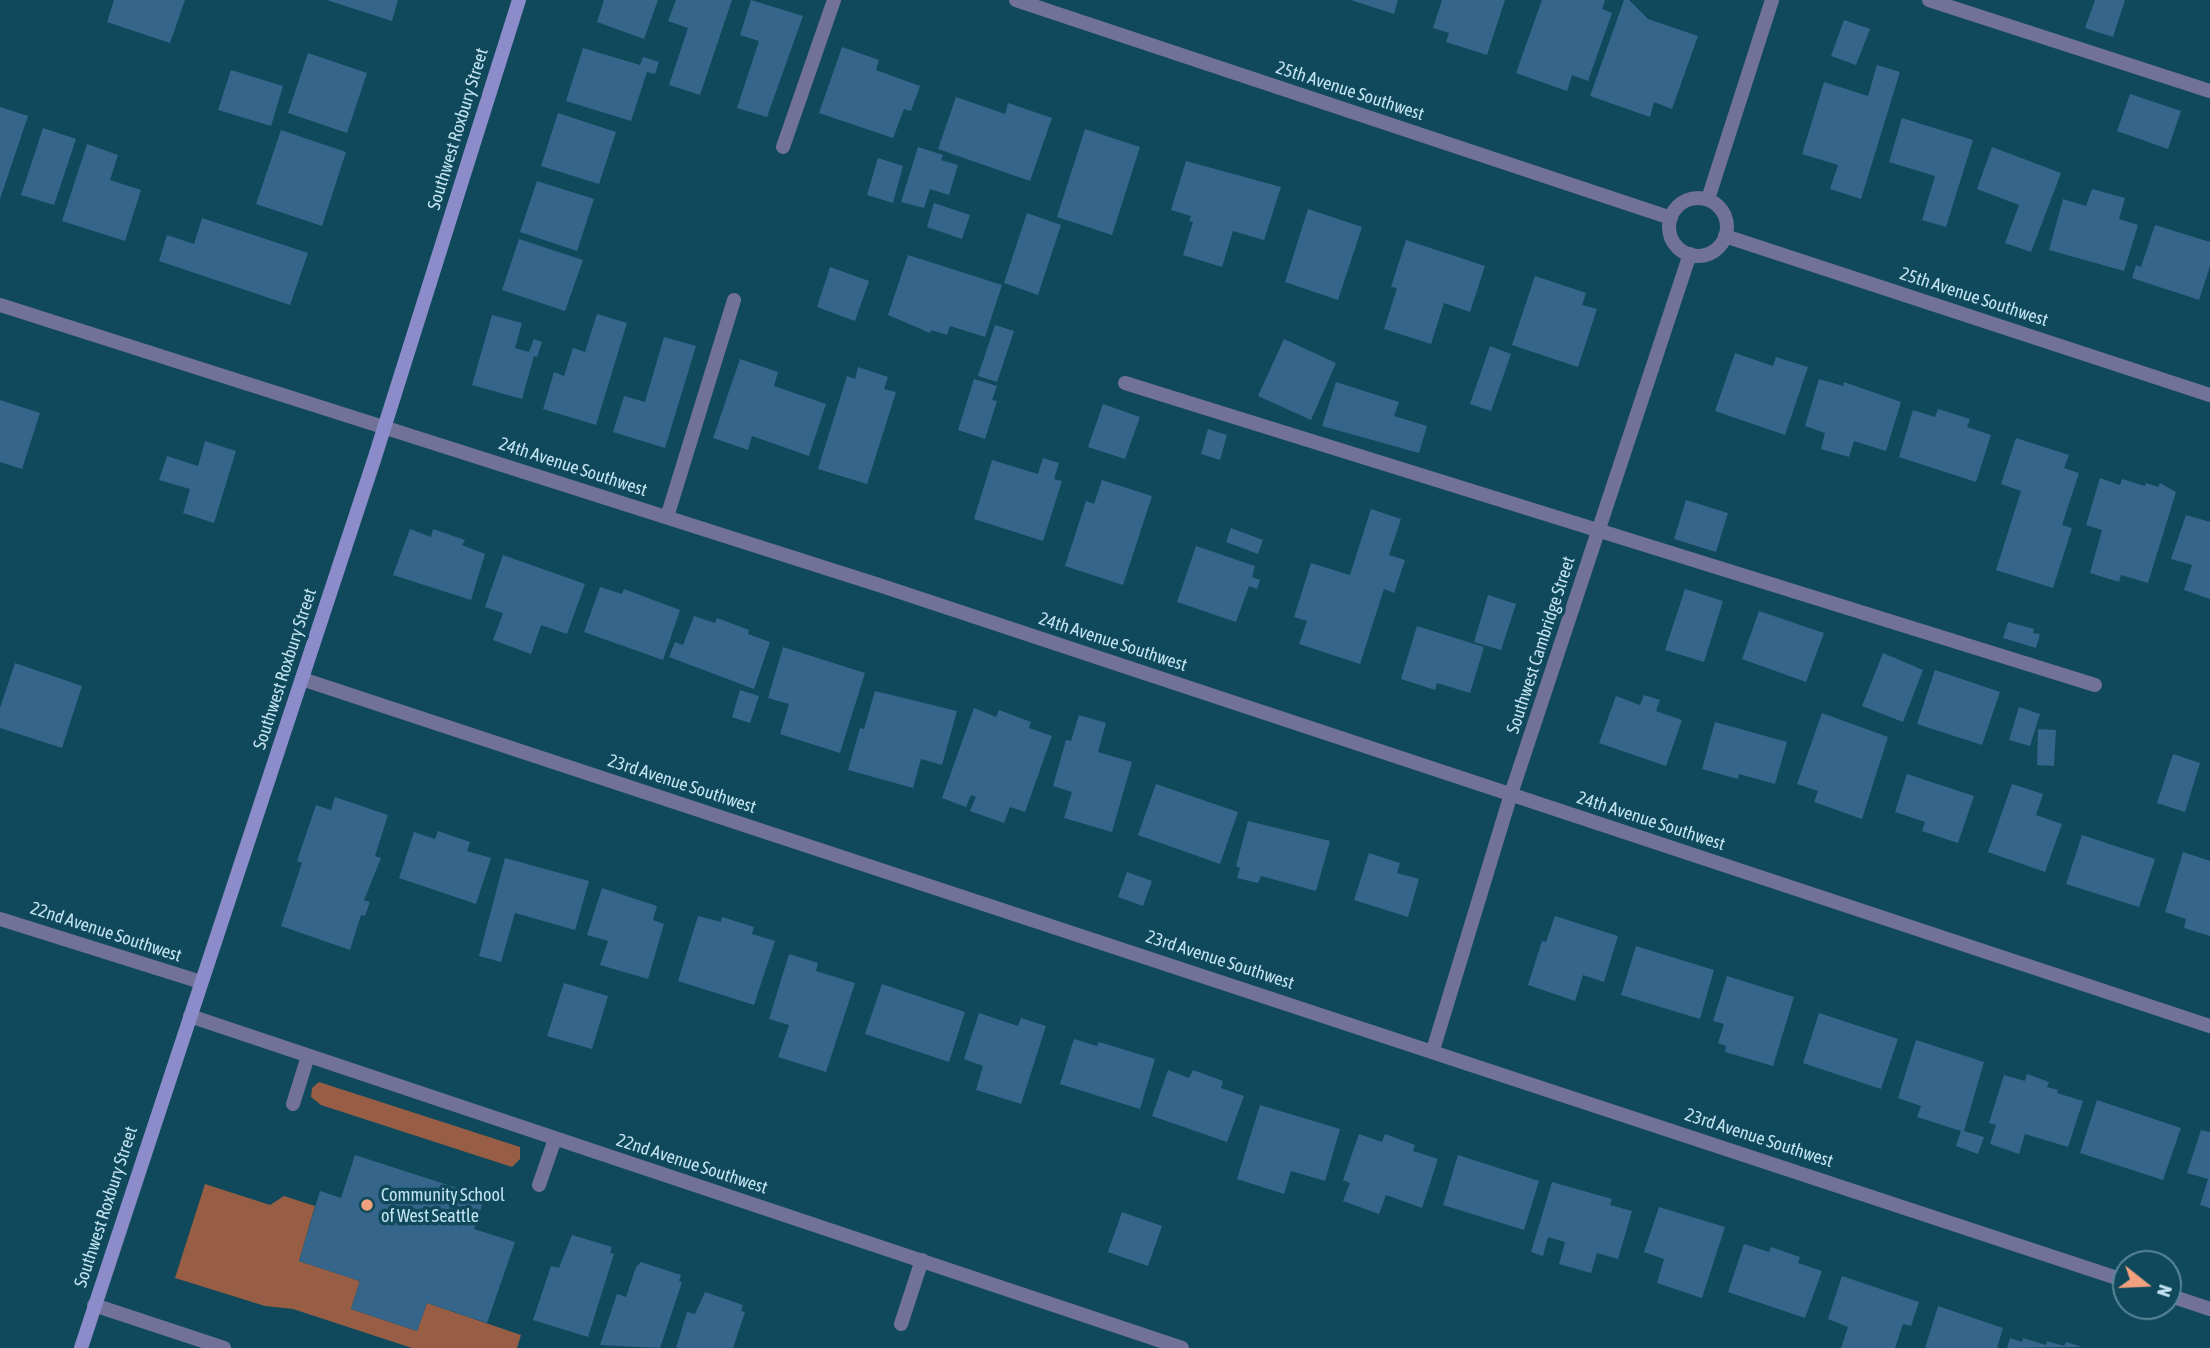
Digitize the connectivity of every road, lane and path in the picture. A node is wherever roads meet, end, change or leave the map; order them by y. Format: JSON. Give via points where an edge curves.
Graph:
{"nodes":[{"id":1,"x":519,"y":0,"type":"edge"},
{"id":2,"x":834,"y":0,"type":"edge"},
{"id":3,"x":1016,"y":0,"type":"edge"},
{"id":4,"x":1772,"y":0,"type":"edge"},
{"id":5,"x":1929,"y":0,"type":"edge"},
{"id":6,"x":2210,"y":91,"type":"edge"},
{"id":7,"x":783,"y":147,"type":"dead end"},
{"id":8,"x":1708,"y":199,"type":"junction"},
{"id":9,"x":1671,"y":218,"type":"junction"},
{"id":10,"x":1725,"y":236,"type":"junction"},
{"id":11,"x":1690,"y":254,"type":"junction"},
{"id":12,"x":734,"y":300,"type":"dead end"},
{"id":13,"x":0,"y":305,"type":"edge"},
{"id":14,"x":1125,"y":383,"type":"dead end"},
{"id":15,"x":2210,"y":395,"type":"edge"},
{"id":16,"x":385,"y":427,"type":"junction"},
{"id":17,"x":667,"y":517,"type":"junction"},
{"id":18,"x":1599,"y":531,"type":"junction"},
{"id":19,"x":302,"y":679,"type":"junction"},
{"id":20,"x":2095,"y":685,"type":"dead end"},
{"id":21,"x":1511,"y":794,"type":"junction"},
{"id":22,"x":0,"y":919,"type":"edge"},
{"id":23,"x":201,"y":982,"type":"junction"},
{"id":24,"x":190,"y":1016,"type":"junction"},
{"id":25,"x":2210,"y":1026,"type":"edge"},
{"id":26,"x":1433,"y":1050,"type":"junction"},
{"id":27,"x":308,"y":1056,"type":"junction"},
{"id":28,"x":293,"y":1104,"type":"dead end"},
{"id":29,"x":555,"y":1139,"type":"junction"},
{"id":30,"x":539,"y":1185,"type":"dead end"},
{"id":31,"x":922,"y":1260,"type":"junction"},
{"id":32,"x":2112,"y":1276,"type":"edge"},
{"id":33,"x":2182,"y":1300,"type":"edge"},
{"id":34,"x":94,"y":1305,"type":"junction"},
{"id":35,"x":2210,"y":1309,"type":"edge"},
{"id":36,"x":901,"y":1324,"type":"dead end"},
{"id":37,"x":81,"y":1348,"type":"edge"},
{"id":38,"x":224,"y":1348,"type":"edge"},
{"id":39,"x":1182,"y":1348,"type":"edge"}],
"edges":[{"from":1,"to":16,"type":"main road","name":"Southwest Roxbury Street"},
{"from":2,"to":7,"type":"street"},
{"from":3,"to":9,"type":"street","name":"25th Avenue Southwest"},
{"from":4,"to":8,"type":"street"},
{"from":5,"to":6,"type":"street"},
{"from":8,"to":9,"type":"street","via":[[1684,201]]},
{"from":8,"to":10,"type":"street","via":[[1724,214]]},
{"from":9,"to":11,"type":"street","via":[[1673,241]]},
{"from":10,"to":11,"type":"street","via":[[1707,255]]},
{"from":10,"to":15,"type":"street","name":"25th Avenue Southwest"},
{"from":11,"to":18,"type":"street","name":"Southwest Cambridge Street"},
{"from":12,"to":17,"type":"street"},
{"from":13,"to":16,"type":"street","name":"24th Avenue Southwest"},
{"from":14,"to":18,"type":"street"},
{"from":16,"to":17,"type":"street","name":"24th Avenue Southwest"},
{"from":16,"to":19,"type":"main road","name":"Southwest Roxbury Street"},
{"from":17,"to":21,"type":"street","name":"24th Avenue Southwest"},
{"from":18,"to":20,"type":"street"},
{"from":18,"to":21,"type":"street","name":"Southwest Cambridge Street"},
{"from":19,"to":23,"type":"main road","name":"Southwest Roxbury Street"},
{"from":19,"to":26,"type":"street","name":"23rd Avenue Southwest"},
{"from":21,"to":25,"type":"street","name":"24th Avenue Southwest"},
{"from":21,"to":26,"type":"street","name":"Southwest Cambridge Street"},
{"from":22,"to":23,"type":"street","name":"22nd Avenue Southwest"},
{"from":23,"to":24,"type":"main road","name":"Southwest Roxbury Street"},
{"from":24,"to":27,"type":"street","name":"22nd Avenue Southwest"},
{"from":24,"to":34,"type":"main road","name":"Southwest Roxbury Street"},
{"from":26,"to":32,"type":"street","name":"23rd Avenue Southwest"},
{"from":27,"to":28,"type":"street"},
{"from":27,"to":29,"type":"street","name":"22nd Avenue Southwest"},
{"from":29,"to":30,"type":"street"},
{"from":29,"to":31,"type":"street","name":"22nd Avenue Southwest"},
{"from":31,"to":36,"type":"street"},
{"from":31,"to":39,"type":"street","name":"22nd Avenue Southwest"},
{"from":33,"to":35,"type":"street"},
{"from":34,"to":37,"type":"main road","name":"Southwest Roxbury Street"},
{"from":34,"to":38,"type":"street"}]}
